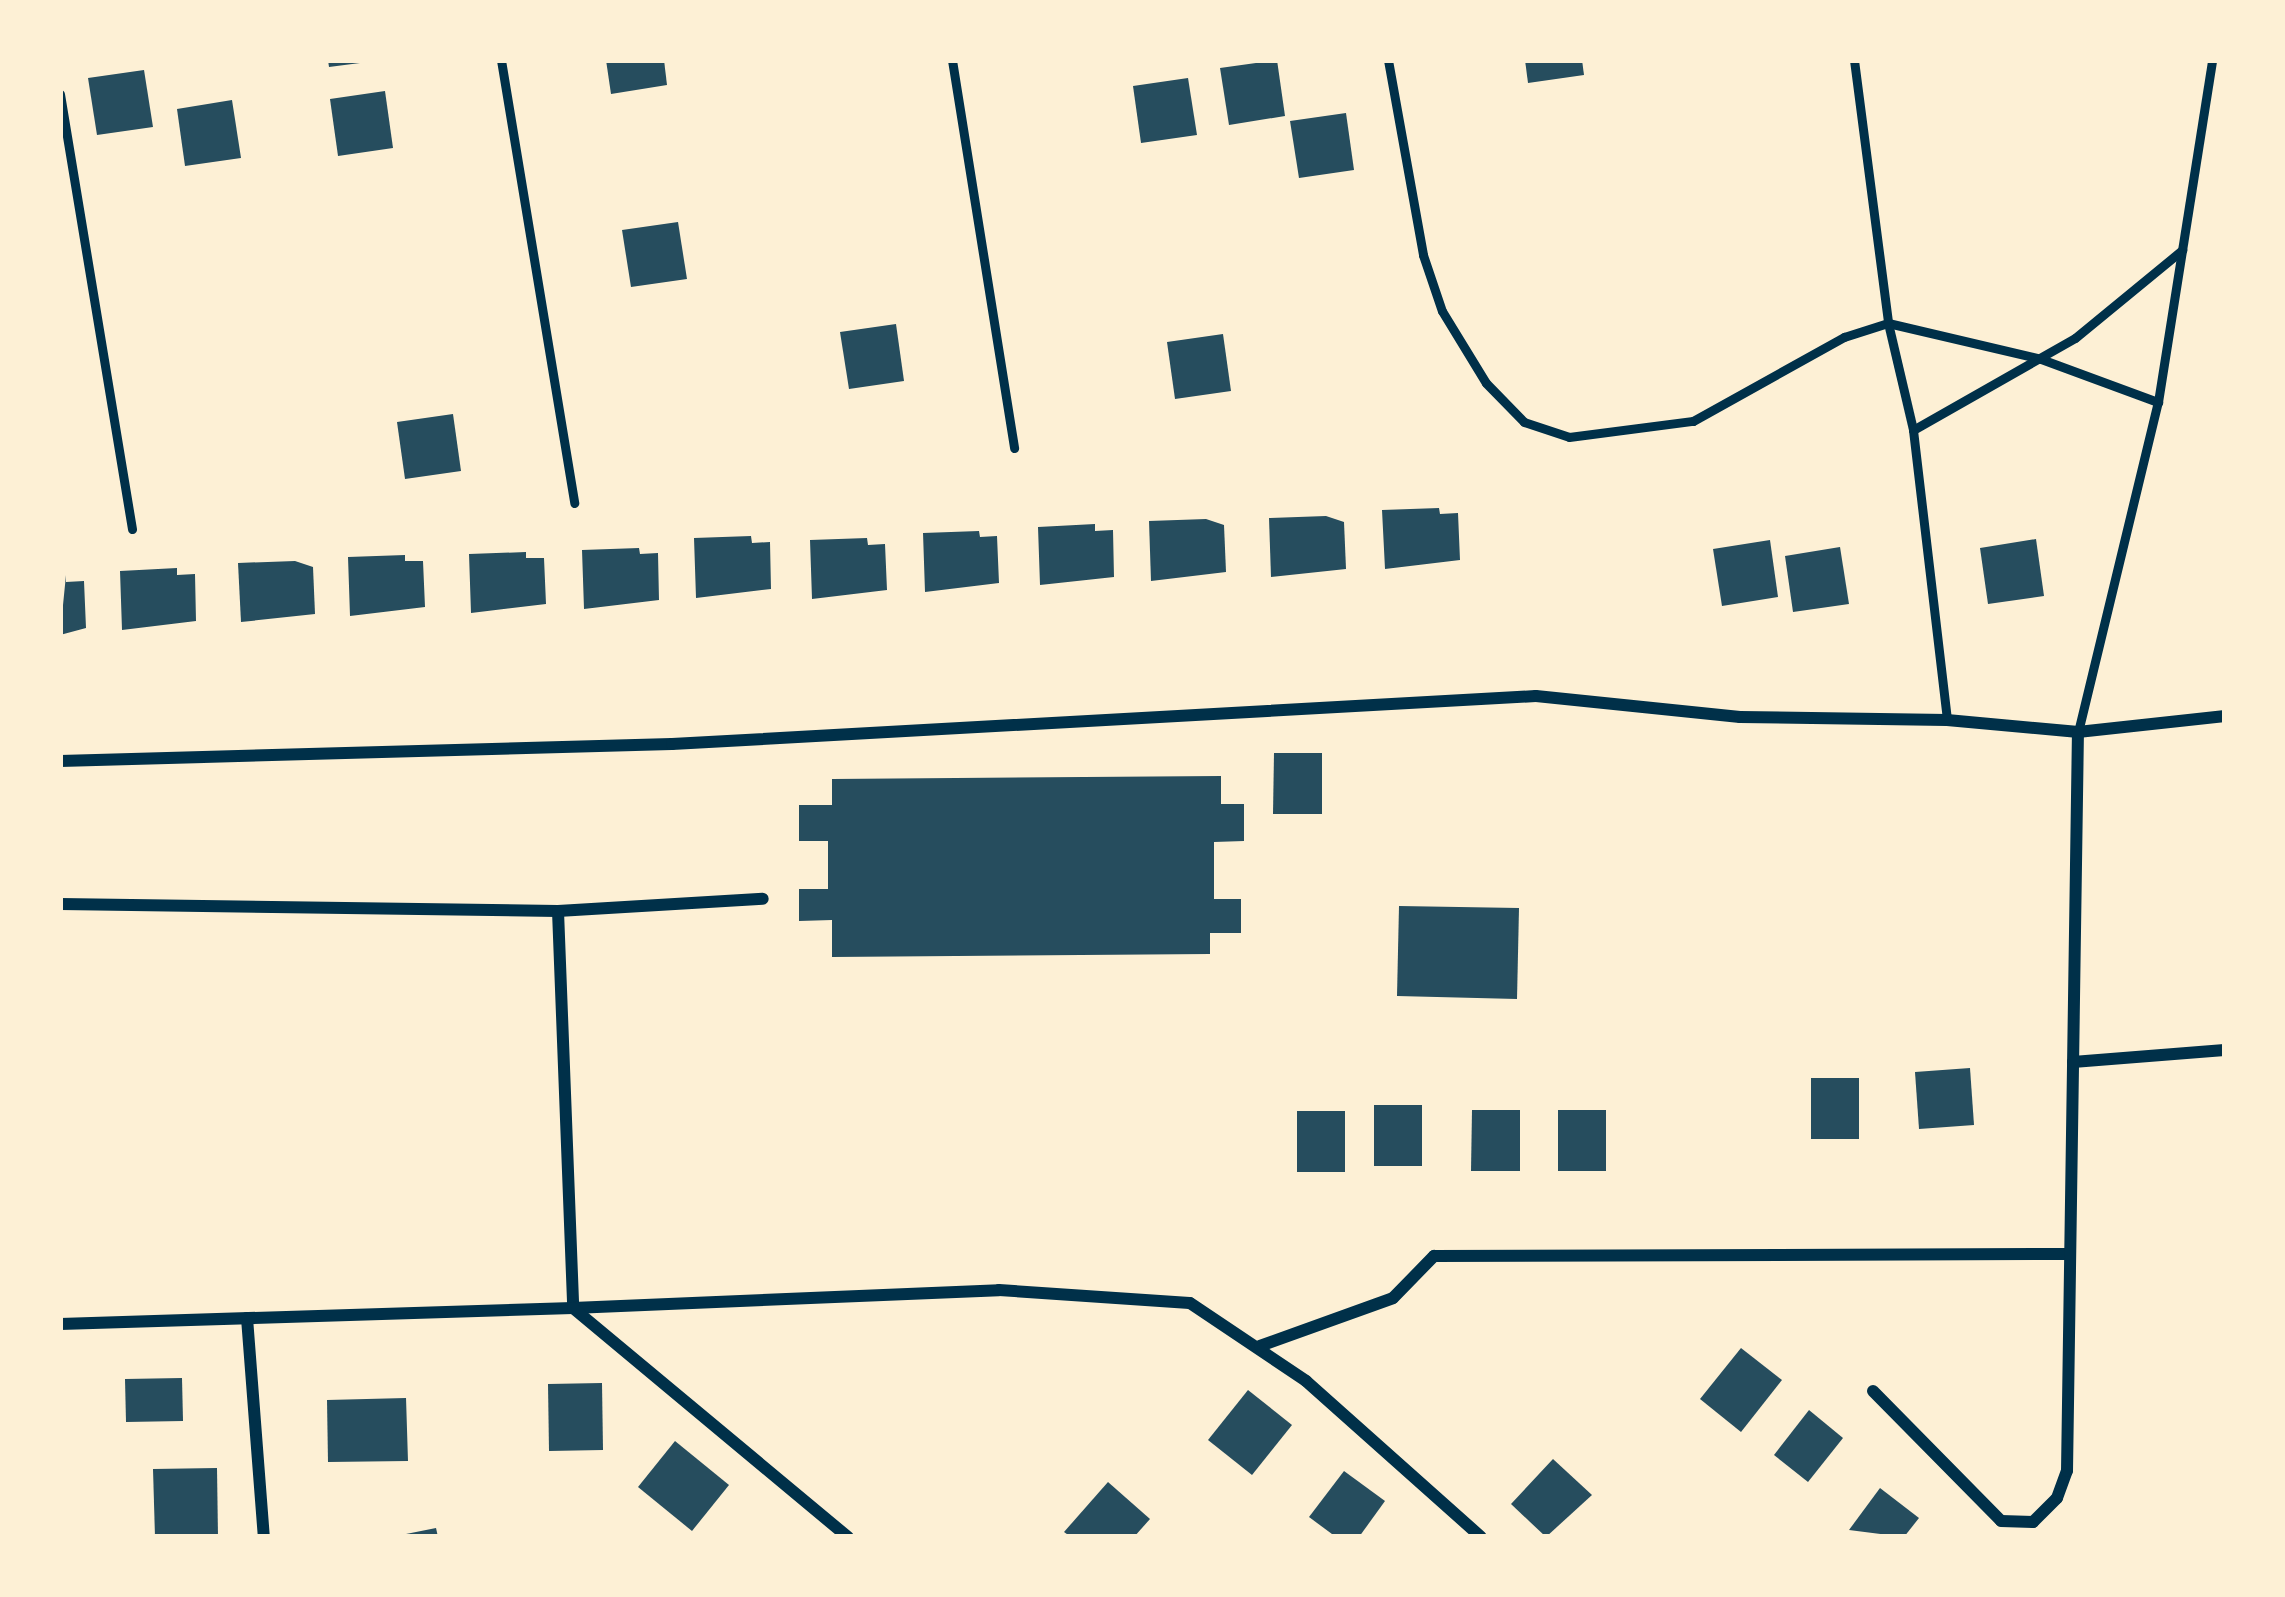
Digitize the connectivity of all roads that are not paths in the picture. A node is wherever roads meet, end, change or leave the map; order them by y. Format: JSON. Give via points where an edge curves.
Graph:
{"nodes":[{"id":1,"x":501,"y":60,"type":"edge"},
{"id":2,"x":952,"y":60,"type":"edge"},
{"id":3,"x":1388,"y":60,"type":"edge"},
{"id":4,"x":1853,"y":60,"type":"edge"},
{"id":5,"x":2212,"y":60,"type":"edge"},
{"id":6,"x":60,"y":94,"type":"edge"},
{"id":7,"x":2182,"y":250,"type":"junction"},
{"id":8,"x":1888,"y":323,"type":"junction"},
{"id":9,"x":2041,"y":358,"type":"junction"},
{"id":10,"x":2158,"y":402,"type":"junction"},
{"id":11,"x":1913,"y":430,"type":"junction"},
{"id":12,"x":1014,"y":448,"type":"dead end"},
{"id":13,"x":574,"y":503,"type":"dead end"},
{"id":14,"x":132,"y":529,"type":"dead end"},
{"id":15,"x":2225,"y":716,"type":"edge"},
{"id":16,"x":1947,"y":720,"type":"junction"},
{"id":17,"x":2078,"y":732,"type":"junction"},
{"id":18,"x":60,"y":761,"type":"edge"},
{"id":19,"x":763,"y":898,"type":"dead end"},
{"id":20,"x":60,"y":904,"type":"edge"},
{"id":21,"x":558,"y":911,"type":"junction"},
{"id":22,"x":2225,"y":1050,"type":"edge"},
{"id":23,"x":2073,"y":1062,"type":"junction"},
{"id":24,"x":2070,"y":1254,"type":"junction"},
{"id":25,"x":573,"y":1308,"type":"junction"},
{"id":26,"x":247,"y":1318,"type":"junction"},
{"id":27,"x":60,"y":1324,"type":"edge"},
{"id":28,"x":1259,"y":1346,"type":"junction"},
{"id":29,"x":1873,"y":1390,"type":"dead end"},
{"id":30,"x":264,"y":1537,"type":"edge"},
{"id":31,"x":848,"y":1537,"type":"edge"},
{"id":32,"x":1481,"y":1537,"type":"edge"}],
"edges":[{"from":1,"to":13,"type":"lane"},
{"from":2,"to":12,"type":"lane"},
{"from":3,"to":8,"type":"lane","via":[[1423,255],[1442,310],[1486,383],[1524,422],[1569,436],[1693,421],[1844,337]]},
{"from":4,"to":8,"type":"lane"},
{"from":5,"to":7,"type":"lane"},
{"from":6,"to":14,"type":"lane"},
{"from":7,"to":9,"type":"lane"},
{"from":7,"to":10,"type":"lane"},
{"from":8,"to":9,"type":"lane"},
{"from":8,"to":11,"type":"lane"},
{"from":9,"to":10,"type":"lane"},
{"from":9,"to":11,"type":"lane"},
{"from":10,"to":17,"type":"lane"},
{"from":11,"to":16,"type":"lane"},
{"from":15,"to":17,"type":"street"},
{"from":16,"to":17,"type":"street"},
{"from":16,"to":18,"type":"street","via":[[1740,717],[1536,696],[672,744]]},
{"from":17,"to":23,"type":"street"},
{"from":19,"to":21,"type":"street"},
{"from":20,"to":21,"type":"street"},
{"from":21,"to":25,"type":"street"},
{"from":22,"to":23,"type":"street"},
{"from":23,"to":24,"type":"street"},
{"from":24,"to":28,"type":"street","via":[[1434,1256],[1393,1298]]},
{"from":24,"to":29,"type":"street","via":[[2067,1472],[2057,1498],[2033,1522],[2001,1521]]},
{"from":25,"to":26,"type":"street"},
{"from":25,"to":28,"type":"street","via":[[999,1290],[1190,1303]]},
{"from":25,"to":31,"type":"street"},
{"from":26,"to":27,"type":"street"},
{"from":26,"to":30,"type":"street"},
{"from":28,"to":32,"type":"street"}]}
